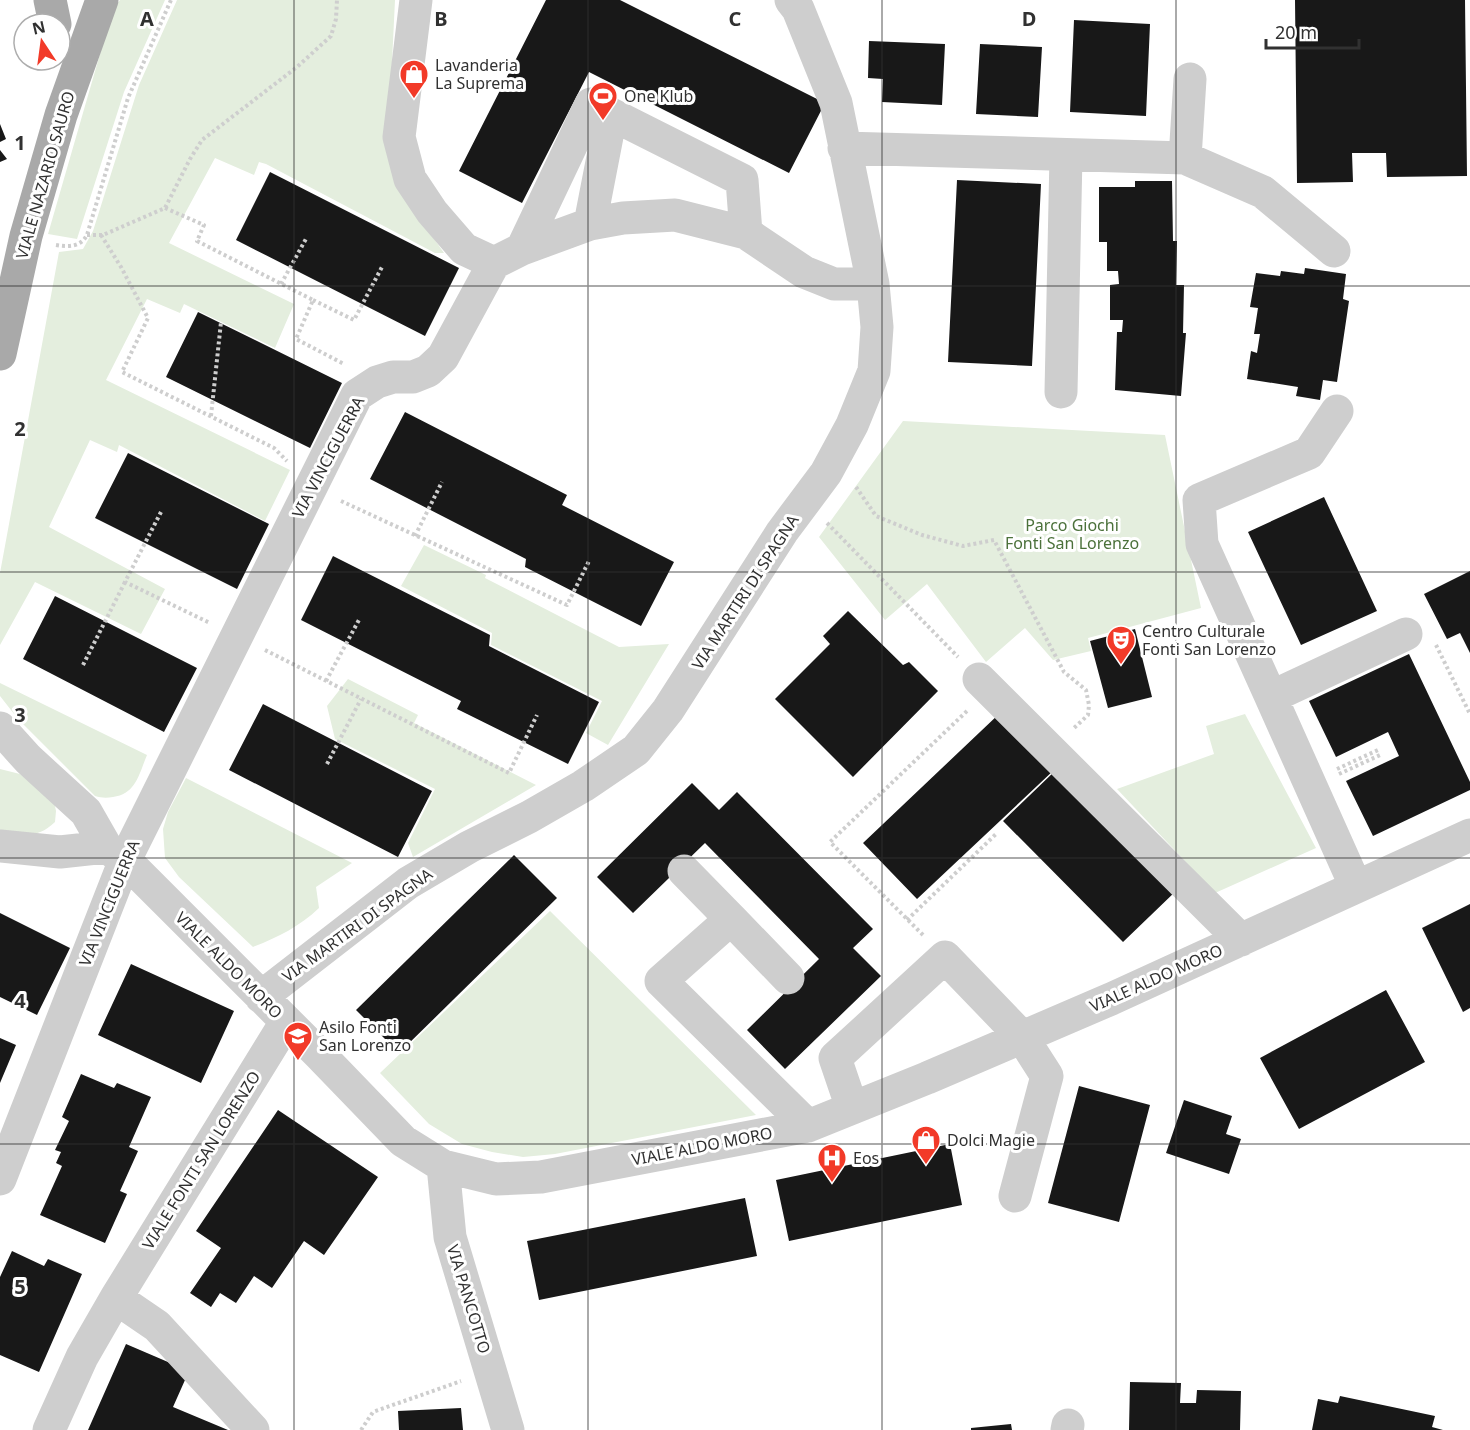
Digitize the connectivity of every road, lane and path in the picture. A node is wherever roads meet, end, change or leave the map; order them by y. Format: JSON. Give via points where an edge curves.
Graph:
{"nodes":[{"id":1,"x":102,"y":0,"type":"edge"},
{"id":2,"x":171,"y":0,"type":"edge"},
{"id":3,"x":337,"y":0,"type":"edge"},
{"id":4,"x":416,"y":0,"type":"edge"},
{"id":5,"x":791,"y":0,"type":"edge"},
{"id":6,"x":63,"y":72,"type":"edge"},
{"id":7,"x":1190,"y":79,"type":"dead end"},
{"id":8,"x":61,"y":115,"type":"junction"},
{"id":9,"x":609,"y":126,"type":"dead end"},
{"id":10,"x":844,"y":148,"type":"junction"},
{"id":11,"x":1066,"y":155,"type":"junction"},
{"id":12,"x":1185,"y":158,"type":"junction"},
{"id":13,"x":165,"y":208,"type":"junction"},
{"id":14,"x":590,"y":224,"type":"junction"},
{"id":15,"x":746,"y":233,"type":"junction"},
{"id":16,"x":87,"y":235,"type":"junction"},
{"id":17,"x":26,"y":236,"type":"junction"},
{"id":18,"x":307,"y":237,"type":"dead end"},
{"id":19,"x":1335,"y":251,"type":"dead end"},
{"id":20,"x":508,"y":256,"type":"junction"},
{"id":21,"x":382,"y":267,"type":"dead end"},
{"id":22,"x":281,"y":284,"type":"junction"},
{"id":23,"x":873,"y":284,"type":"junction"},
{"id":24,"x":313,"y":300,"type":"junction"},
{"id":25,"x":221,"y":322,"type":"dead end"},
{"id":26,"x":0,"y":354,"type":"edge"},
{"id":27,"x":377,"y":382,"type":"junction"},
{"id":28,"x":1061,"y":392,"type":"dead end"},
{"id":29,"x":1337,"y":411,"type":"dead end"},
{"id":30,"x":211,"y":416,"type":"dead end"},
{"id":31,"x":835,"y":457,"type":"junction"},
{"id":32,"x":442,"y":482,"type":"dead end"},
{"id":33,"x":805,"y":502,"type":"junction"},
{"id":34,"x":161,"y":512,"type":"dead end"},
{"id":35,"x":415,"y":536,"type":"dead end"},
{"id":36,"x":125,"y":582,"type":"junction"},
{"id":37,"x":360,"y":618,"type":"dead end"},
{"id":38,"x":236,"y":636,"type":"junction"},
{"id":39,"x":1420,"y":638,"type":"joint"},
{"id":40,"x":83,"y":665,"type":"dead end"},
{"id":41,"x":326,"y":681,"type":"junction"},
{"id":42,"x":984,"y":684,"type":"junction"},
{"id":43,"x":1271,"y":697,"type":"junction"},
{"id":44,"x":361,"y":699,"type":"junction"},
{"id":45,"x":1470,"y":714,"type":"edge"},
{"id":46,"x":537,"y":715,"type":"dead end"},
{"id":47,"x":0,"y":728,"type":"edge"},
{"id":48,"x":1050,"y":750,"type":"junction"},
{"id":49,"x":1378,"y":750,"type":"dead end"},
{"id":50,"x":1380,"y":755,"type":"dead end"},
{"id":51,"x":14,"y":757,"type":"edge"},
{"id":52,"x":327,"y":764,"type":"dead end"},
{"id":53,"x":1310,"y":785,"type":"junction"},
{"id":54,"x":996,"y":834,"type":"dead end"},
{"id":55,"x":1470,"y":835,"type":"edge"},
{"id":56,"x":1,"y":848,"type":"edge"},
{"id":57,"x":115,"y":854,"type":"junction"},
{"id":58,"x":684,"y":871,"type":"dead end"},
{"id":59,"x":1356,"y":887,"type":"junction"},
{"id":60,"x":731,"y":919,"type":"junction"},
{"id":61,"x":907,"y":920,"type":"junction"},
{"id":62,"x":1241,"y":940,"type":"junction"},
{"id":63,"x":945,"y":957,"type":"junction"},
{"id":64,"x":788,"y":978,"type":"dead end"},
{"id":65,"x":261,"y":997,"type":"junction"},
{"id":66,"x":286,"y":1022,"type":"junction"},
{"id":67,"x":1022,"y":1037,"type":"junction"},
{"id":68,"x":852,"y":1108,"type":"junction"},
{"id":69,"x":808,"y":1126,"type":"junction"},
{"id":70,"x":443,"y":1166,"type":"junction"},
{"id":71,"x":0,"y":1179,"type":"edge"},
{"id":72,"x":1015,"y":1196,"type":"dead end"},
{"id":73,"x":116,"y":1298,"type":"junction"},
{"id":74,"x":490,"y":1370,"type":"junction"},
{"id":75,"x":49,"y":1430,"type":"edge"},
{"id":76,"x":253,"y":1430,"type":"edge"},
{"id":77,"x":361,"y":1430,"type":"edge"},
{"id":78,"x":508,"y":1430,"type":"edge"}],
"edges":[{"from":1,"to":8,"type":"main road","name":"VIALE NAZARIO SAURO"},
{"from":2,"to":16,"type":"path","via":[[128,98]]},
{"from":3,"to":13,"type":"path","via":[[331,36],[202,140]]},
{"from":4,"to":20,"type":"street","via":[[399,137],[410,179],[464,249]]},
{"from":5,"to":10,"type":"street","name":"VIA MARTIRI DI SPAGNA","via":[[836,103]]},
{"from":6,"to":8,"type":"main road"},
{"from":7,"to":12,"type":"street"},
{"from":8,"to":17,"type":"main road","name":"VIALE NAZARIO SAURO"},
{"from":9,"to":14,"type":"street"},
{"from":10,"to":11,"type":"street"},
{"from":10,"to":23,"type":"street","name":"VIA MARTIRI DI SPAGNA"},
{"from":11,"to":12,"type":"street"},
{"from":11,"to":28,"type":"street"},
{"from":12,"to":19,"type":"street","via":[[1263,192]]},
{"from":13,"to":16,"type":"path","via":[[103,235]]},
{"from":13,"to":22,"type":"path","via":[[204,225],[197,241]]},
{"from":14,"to":15,"type":"street","via":[[675,215]]},
{"from":14,"to":20,"type":"street"},
{"from":15,"to":20,"type":"street","name":"VIA VINCIGUERRA","via":[[742,180],[591,104]]},
{"from":15,"to":23,"type":"street","via":[[804,272],[834,284]]},
{"from":16,"to":17,"type":"path","via":[[84,241],[69,246]]},
{"from":17,"to":26,"type":"main road","name":"VIALE NAZARIO SAURO"},
{"from":18,"to":22,"type":"path"},
{"from":20,"to":27,"type":"street","name":"VIA VINCIGUERRA","via":[[443,357],[428,371]]},
{"from":21,"to":24,"type":"path","via":[[354,320]]},
{"from":22,"to":24,"type":"path"},
{"from":23,"to":31,"type":"street","name":"VIA MARTIRI DI SPAGNA","via":[[877,327],[874,371]]},
{"from":24,"to":27,"type":"path","name":"VIA VINCIGUERRA","via":[[296,339]]},
{"from":25,"to":30,"type":"path"},
{"from":27,"to":38,"type":"street","name":"VIA VINCIGUERRA","via":[[357,395]]},
{"from":29,"to":43,"type":"street","via":[[1309,453],[1199,500],[1202,544]]},
{"from":31,"to":33,"type":"street","name":"VIA MARTIRI DI SPAGNA"},
{"from":31,"to":48,"type":"path","via":[[876,516],[963,546],[994,540],[1064,672],[1086,690],[1088,715]]},
{"from":32,"to":35,"type":"path"},
{"from":33,"to":42,"type":"path"},
{"from":33,"to":65,"type":"street","name":"VIA MARTIRI DI SPAGNA","via":[[668,710],[636,750],[529,818],[408,883]]},
{"from":34,"to":36,"type":"path"},
{"from":36,"to":38,"type":"path"},
{"from":36,"to":40,"type":"path"},
{"from":37,"to":41,"type":"path"},
{"from":38,"to":41,"type":"path"},
{"from":38,"to":57,"type":"street","name":"VIA VINCIGUERRA"},
{"from":39,"to":43,"type":"street"},
{"from":39,"to":45,"type":"path"},
{"from":41,"to":44,"type":"path"},
{"from":42,"to":48,"type":"street"},
{"from":42,"to":61,"type":"path","via":[[830,842]]},
{"from":43,"to":53,"type":"street"},
{"from":44,"to":46,"type":"path","via":[[509,773]]},
{"from":44,"to":52,"type":"path"},
{"from":47,"to":51,"type":"street","name":"VIALE ALDO MORO"},
{"from":48,"to":62,"type":"street"},
{"from":49,"to":53,"type":"path"},
{"from":50,"to":53,"type":"path"},
{"from":51,"to":57,"type":"street","name":"VIALE ALDO MORO","via":[[86,812]]},
{"from":53,"to":59,"type":"street"},
{"from":54,"to":61,"type":"path"},
{"from":55,"to":59,"type":"street","name":"VIALE ALDO MORO"},
{"from":56,"to":57,"type":"street"},
{"from":57,"to":65,"type":"street","name":"VIALE ALDO MORO"},
{"from":57,"to":71,"type":"street","name":"VIA VINCIGUERRA"},
{"from":58,"to":60,"type":"street"},
{"from":59,"to":62,"type":"street","name":"VIALE ALDO MORO"},
{"from":60,"to":64,"type":"street"},
{"from":60,"to":69,"type":"street","via":[[661,981]]},
{"from":61,"to":63,"type":"path"},
{"from":62,"to":67,"type":"street","name":"VIALE ALDO MORO"},
{"from":63,"to":67,"type":"street"},
{"from":63,"to":68,"type":"street","via":[[835,1058]]},
{"from":65,"to":66,"type":"street","name":"VIALE ALDO MORO"},
{"from":66,"to":70,"type":"street","name":"VIALE ALDO MORO","via":[[403,1141]]},
{"from":66,"to":73,"type":"street","name":"VIALE FONTI SAN LORENZO"},
{"from":67,"to":68,"type":"street","name":"VIALE ALDO MORO"},
{"from":67,"to":72,"type":"street","via":[[1047,1076]]},
{"from":68,"to":69,"type":"street","name":"VIALE ALDO MORO"},
{"from":69,"to":70,"type":"street","name":"VIALE ALDO MORO","via":[[541,1177],[496,1179]]},
{"from":70,"to":74,"type":"street","name":"VIA PANCOTTO","via":[[450,1238]]},
{"from":73,"to":75,"type":"street","name":"VIALE FONTI SAN LORENZO","via":[[82,1358]]},
{"from":73,"to":76,"type":"street","via":[[157,1326]]},
{"from":74,"to":77,"type":"path","via":[[373,1412]]},
{"from":74,"to":78,"type":"street","name":"VIA PANCOTTO"}]}
